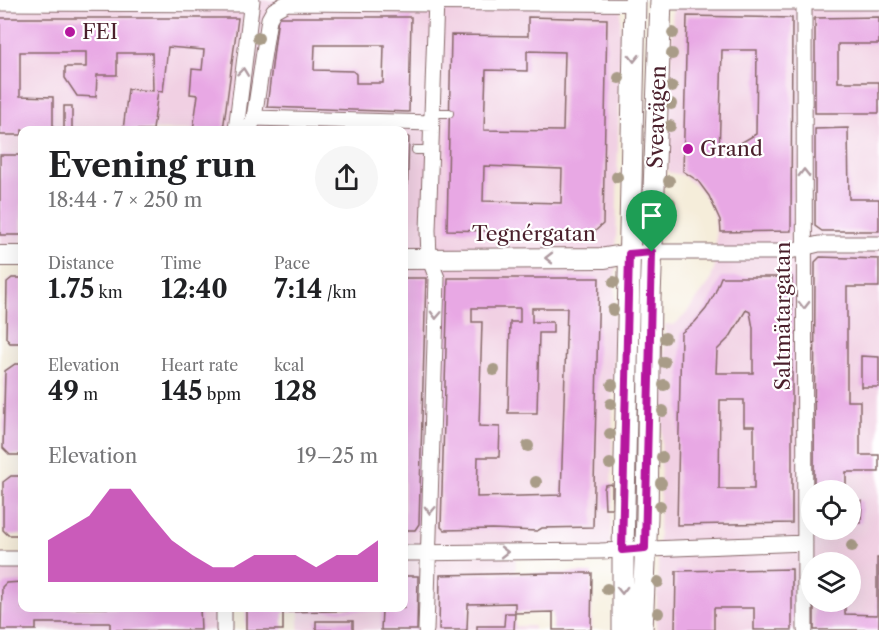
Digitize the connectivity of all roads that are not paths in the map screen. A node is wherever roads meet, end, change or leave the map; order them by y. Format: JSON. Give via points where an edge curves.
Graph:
{"nodes":[{"id":1,"x":661,"y":1,"type":"edge"},
{"id":2,"x":251,"y":2,"type":"edge"},
{"id":3,"x":436,"y":2,"type":"edge"},
{"id":4,"x":804,"y":2,"type":"junction"},
{"id":5,"x":0,"y":3,"type":"edge"},
{"id":6,"x":635,"y":3,"type":"edge"},
{"id":7,"x":879,"y":3,"type":"edge"},
{"id":8,"x":449,"y":113,"type":"dead end"},
{"id":9,"x":432,"y":118,"type":"junction"},
{"id":10,"x":251,"y":124,"type":"edge"},
{"id":11,"x":236,"y":126,"type":"edge"},
{"id":12,"x":879,"y":244,"type":"edge"},
{"id":13,"x":804,"y":247,"type":"junction"},
{"id":14,"x":652,"y":252,"type":"junction"},
{"id":15,"x":629,"y":254,"type":"junction"},
{"id":16,"x":0,"y":256,"type":"edge"},
{"id":17,"x":18,"y":256,"type":"edge"},
{"id":18,"x":429,"y":258,"type":"junction"},
{"id":19,"x":408,"y":259,"type":"edge"},
{"id":20,"x":805,"y":543,"type":"junction"},
{"id":21,"x":645,"y":548,"type":"junction"},
{"id":22,"x":622,"y":550,"type":"junction"},
{"id":23,"x":429,"y":552,"type":"junction"},
{"id":24,"x":408,"y":553,"type":"edge"},
{"id":25,"x":0,"y":559,"type":"edge"},
{"id":26,"x":18,"y":559,"type":"edge"},
{"id":27,"x":224,"y":612,"type":"edge"},
{"id":28,"x":224,"y":630,"type":"edge"},
{"id":29,"x":426,"y":630,"type":"edge"},
{"id":30,"x":623,"y":630,"type":"edge"},
{"id":31,"x":642,"y":630,"type":"edge"},
{"id":32,"x":805,"y":630,"type":"edge"}],
"edges":[{"from":1,"to":4,"type":"street"},
{"from":1,"to":14,"type":"main road","name":"Sveavägen"},
{"from":2,"to":5,"type":"street"},
{"from":11,"to":2,"type":"street","one_way":true},
{"from":3,"to":6,"type":"street"},
{"from":3,"to":9,"type":"street"},
{"from":3,"to":10,"type":"street","via":[[286,3],[274,10],[269,19]]},
{"from":4,"to":7,"type":"street"},
{"from":13,"to":4,"type":"street","name":"Saltmätargatan","one_way":true},
{"from":6,"to":15,"type":"main road","name":"Sveavägen","one_way":true},
{"from":8,"to":9,"type":"lane"},
{"from":9,"to":10,"type":"street"},
{"from":9,"to":18,"type":"street","via":[[424,150]]},
{"from":12,"to":13,"type":"street","name":"Tegnérgatan"},
{"from":13,"to":14,"type":"street","name":"Tegnérgatan","via":[[786,252]]},
{"from":13,"to":20,"type":"street","name":"Saltmätargatan","one_way":true},
{"from":14,"to":15,"type":"street","name":"Tegnérgatan"},
{"from":14,"to":21,"type":"main road","name":"Sveavägen"},
{"from":15,"to":18,"type":"street","name":"Tegnérgatan","one_way":true,"via":[[605,258]]},
{"from":15,"to":22,"type":"main road","name":"Sveavägen"},
{"from":16,"to":17,"type":"street"},
{"from":18,"to":19,"type":"street","name":"Tegnérgatan"},
{"from":18,"to":23,"type":"street","one_way":true,"via":[[437,278]]},
{"from":20,"to":21,"type":"street"},
{"from":20,"to":32,"type":"street","name":"Saltmätargatan"},
{"from":21,"to":22,"type":"street"},
{"from":21,"to":31,"type":"main road","name":"Sveavägen"},
{"from":23,"to":22,"type":"street","one_way":true},
{"from":22,"to":30,"type":"main road","name":"Sveavägen","one_way":true},
{"from":23,"to":24,"type":"street"},
{"from":23,"to":29,"type":"street"},
{"from":25,"to":26,"type":"street"},
{"from":27,"to":28,"type":"street"}]}
